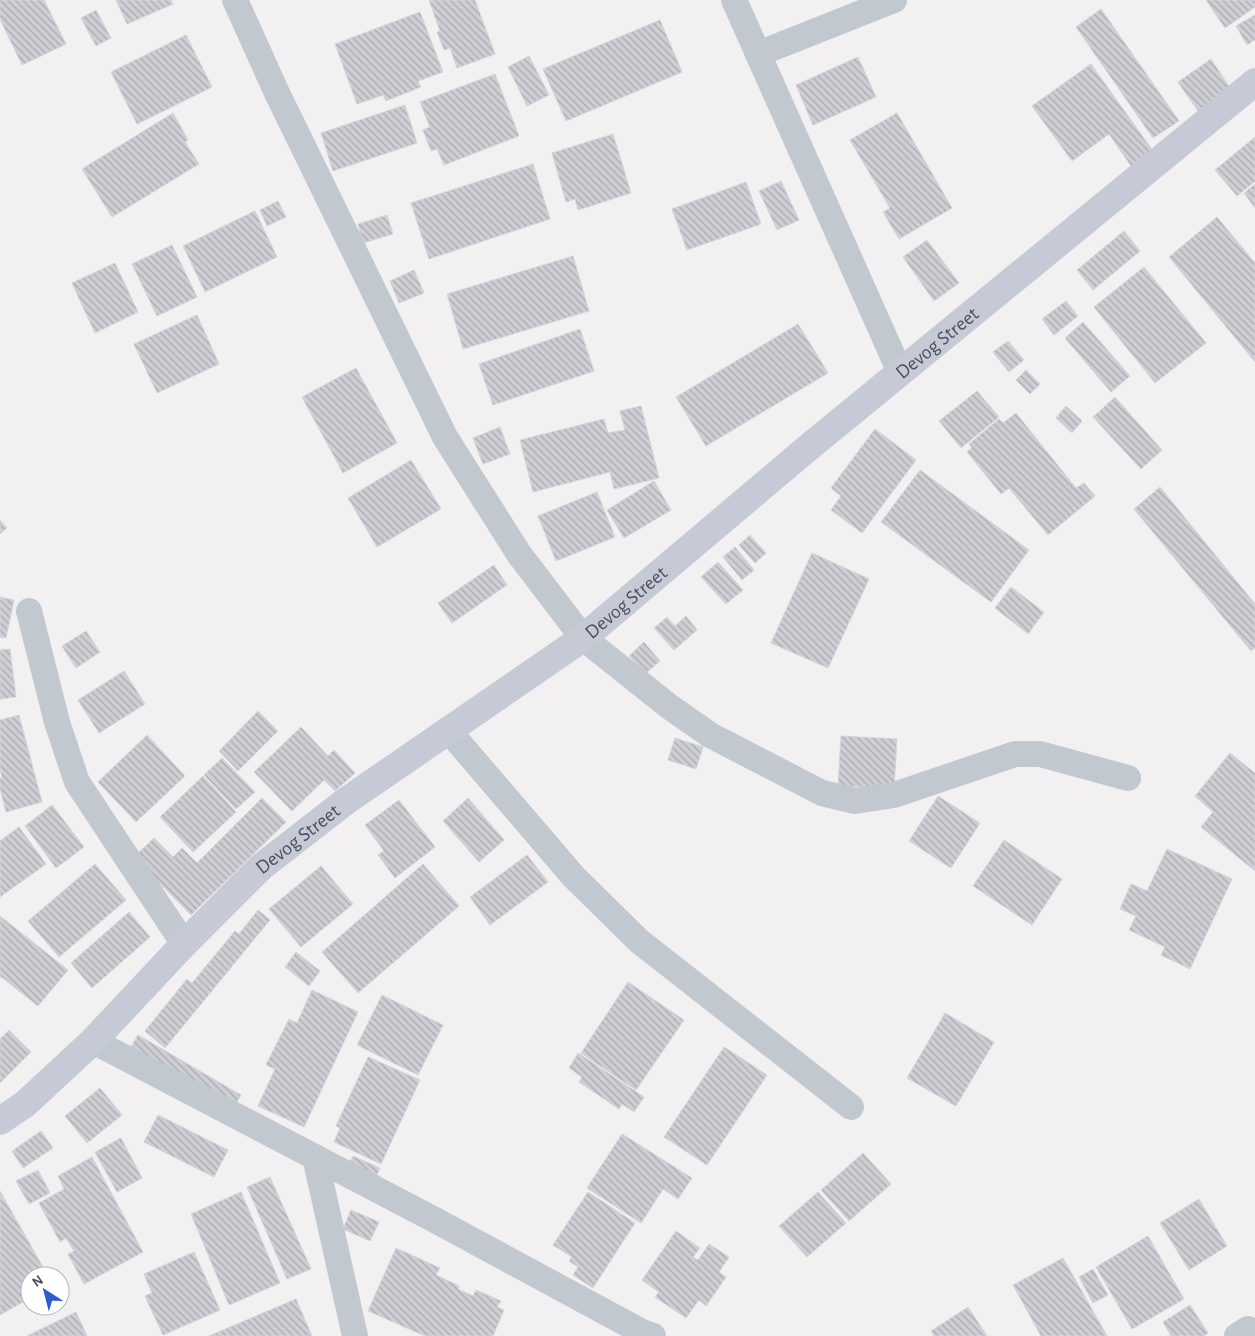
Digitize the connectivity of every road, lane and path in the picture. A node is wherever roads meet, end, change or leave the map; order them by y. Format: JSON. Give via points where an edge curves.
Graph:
{"nodes":[{"id":1,"x":236,"y":0,"type":"edge"},
{"id":2,"x":734,"y":0,"type":"edge"},
{"id":3,"x":894,"y":0,"type":"edge"},
{"id":4,"x":758,"y":54,"type":"junction"},
{"id":5,"x":1255,"y":82,"type":"edge"},
{"id":6,"x":900,"y":372,"type":"junction"},
{"id":7,"x":28,"y":611,"type":"dead end"},
{"id":8,"x":583,"y":638,"type":"junction"},
{"id":9,"x":448,"y":730,"type":"junction"},
{"id":10,"x":1128,"y":778,"type":"dead end"},
{"id":11,"x":184,"y":944,"type":"junction"},
{"id":12,"x":93,"y":1041,"type":"junction"},
{"id":13,"x":851,"y":1107,"type":"dead end"},
{"id":14,"x":0,"y":1121,"type":"edge"},
{"id":15,"x":315,"y":1157,"type":"junction"},
{"id":16,"x":355,"y":1336,"type":"edge"},
{"id":17,"x":653,"y":1336,"type":"edge"}],
"edges":[{"from":1,"to":8,"type":"street","via":[[277,93],[445,437],[519,554]]},
{"from":2,"to":4,"type":"street"},
{"from":3,"to":4,"type":"street"},
{"from":4,"to":6,"type":"street"},
{"from":5,"to":6,"type":"street","name":"Devog Street"},
{"from":6,"to":8,"type":"street","name":"Devog Street"},
{"from":7,"to":11,"type":"street","via":[[56,722],[77,782]]},
{"from":8,"to":9,"type":"street","name":"Devog Street"},
{"from":8,"to":10,"type":"street","via":[[710,735],[822,793],[855,801],[894,795],[1015,754],[1040,754]]},
{"from":9,"to":11,"type":"street","name":"Devog Street","via":[[346,801],[261,867]]},
{"from":9,"to":13,"type":"street","via":[[573,876],[639,941]]},
{"from":11,"to":12,"type":"street","name":"Devog Street"},
{"from":12,"to":14,"type":"street","name":"Devog Street","via":[[24,1104]]},
{"from":12,"to":15,"type":"street"},
{"from":15,"to":16,"type":"street"},
{"from":15,"to":17,"type":"street"}]}
